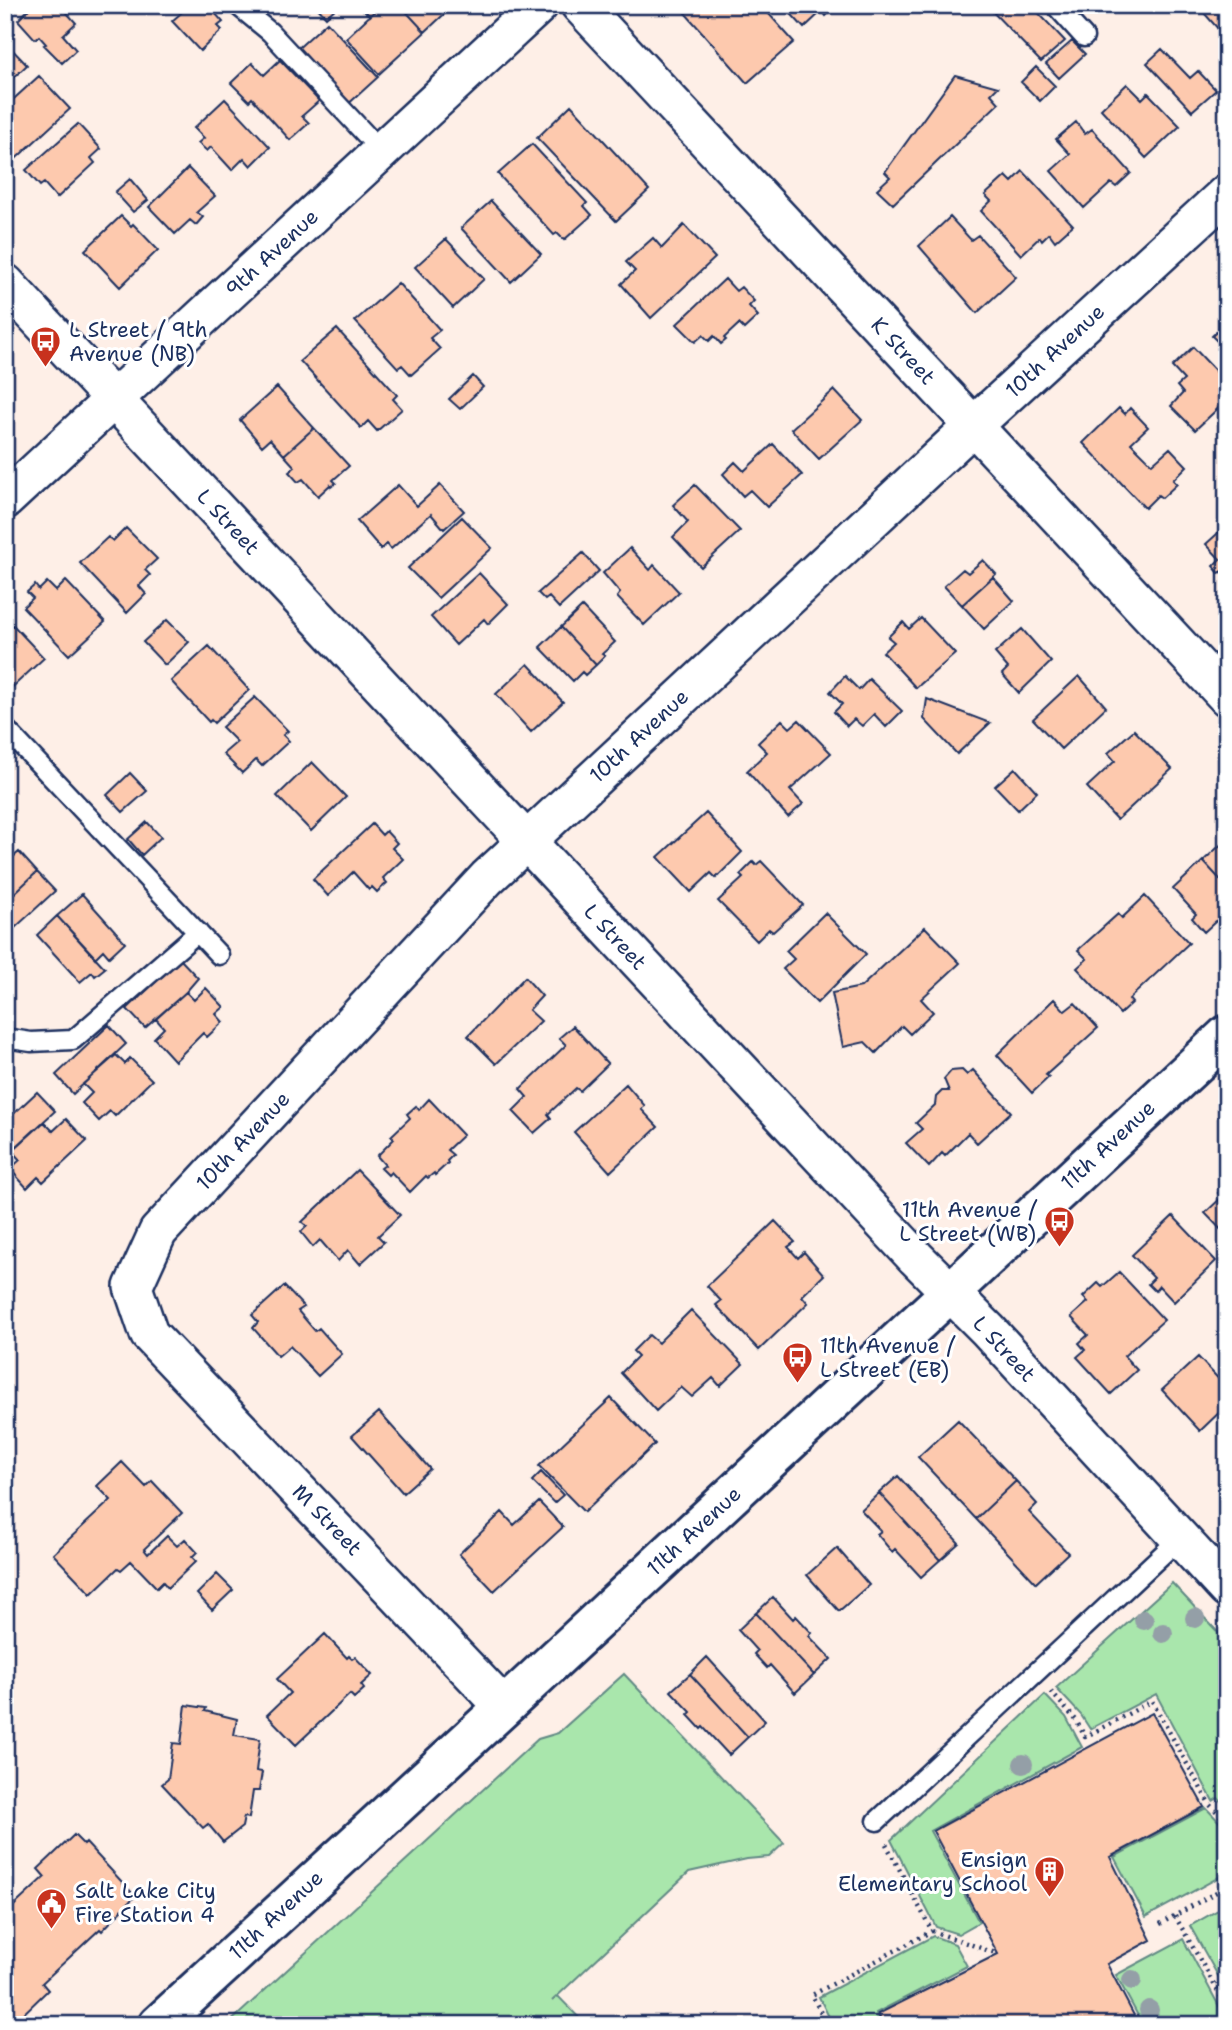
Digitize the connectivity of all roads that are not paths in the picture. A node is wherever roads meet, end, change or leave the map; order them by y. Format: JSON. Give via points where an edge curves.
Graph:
{"nodes":[{"id":1,"x":236,"y":5,"type":"edge"},
{"id":2,"x":539,"y":5,"type":"edge"},
{"id":3,"x":580,"y":5,"type":"edge"},
{"id":4,"x":1055,"y":5,"type":"edge"},
{"id":5,"x":1084,"y":37,"type":"dead end"},
{"id":6,"x":382,"y":152,"type":"junction"},
{"id":7,"x":1227,"y":192,"type":"edge"},
{"id":8,"x":5,"y":283,"type":"edge"},
{"id":9,"x":113,"y":399,"type":"junction"},
{"id":10,"x":973,"y":426,"type":"junction"},
{"id":11,"x":5,"y":500,"type":"edge"},
{"id":12,"x":1227,"y":697,"type":"edge"},
{"id":13,"x":5,"y":728,"type":"edge"},
{"id":14,"x":526,"y":842,"type":"junction"},
{"id":15,"x":198,"y":932,"type":"junction"},
{"id":16,"x":219,"y":954,"type":"dead end"},
{"id":17,"x":1227,"y":1035,"type":"edge"},
{"id":18,"x":5,"y":1038,"type":"edge"},
{"id":19,"x":950,"y":1292,"type":"junction"},
{"id":20,"x":149,"y":1334,"type":"joint"},
{"id":21,"x":1179,"y":1539,"type":"junction"},
{"id":22,"x":1227,"y":1589,"type":"edge"},
{"id":23,"x":505,"y":1707,"type":"junction"},
{"id":24,"x":877,"y":1821,"type":"dead end"},
{"id":25,"x":158,"y":2025,"type":"edge"}],
"edges":[{"from":1,"to":6,"type":"lane","via":[[270,32]]},
{"from":2,"to":6,"type":"street","name":"9th Avenue"},
{"from":3,"to":10,"type":"street","name":"K Street"},
{"from":4,"to":5,"type":"lane"},
{"from":6,"to":9,"type":"street","name":"9th Avenue"},
{"from":7,"to":10,"type":"street","name":"10th Avenue"},
{"from":8,"to":9,"type":"street","name":"L Street"},
{"from":9,"to":11,"type":"street","name":"9th Avenue"},
{"from":9,"to":14,"type":"street","name":"L Street"},
{"from":10,"to":12,"type":"street","name":"K Street"},
{"from":10,"to":14,"type":"street","name":"10th Avenue"},
{"from":13,"to":15,"type":"lane"},
{"from":14,"to":19,"type":"street","name":"L Street"},
{"from":14,"to":20,"type":"street","name":"10th Avenue","via":[[487,878],[158,1232],[133,1287]]},
{"from":15,"to":16,"type":"lane"},
{"from":15,"to":18,"type":"lane","via":[[73,1040]]},
{"from":17,"to":19,"type":"street","name":"11th Avenue"},
{"from":19,"to":21,"type":"street","name":"L Street"},
{"from":19,"to":23,"type":"street","name":"11th Avenue"},
{"from":20,"to":23,"type":"street","name":"M Street"},
{"from":21,"to":22,"type":"street","name":"L Street"},
{"from":21,"to":24,"type":"lane"},
{"from":23,"to":25,"type":"street","name":"11th Avenue"}]}
